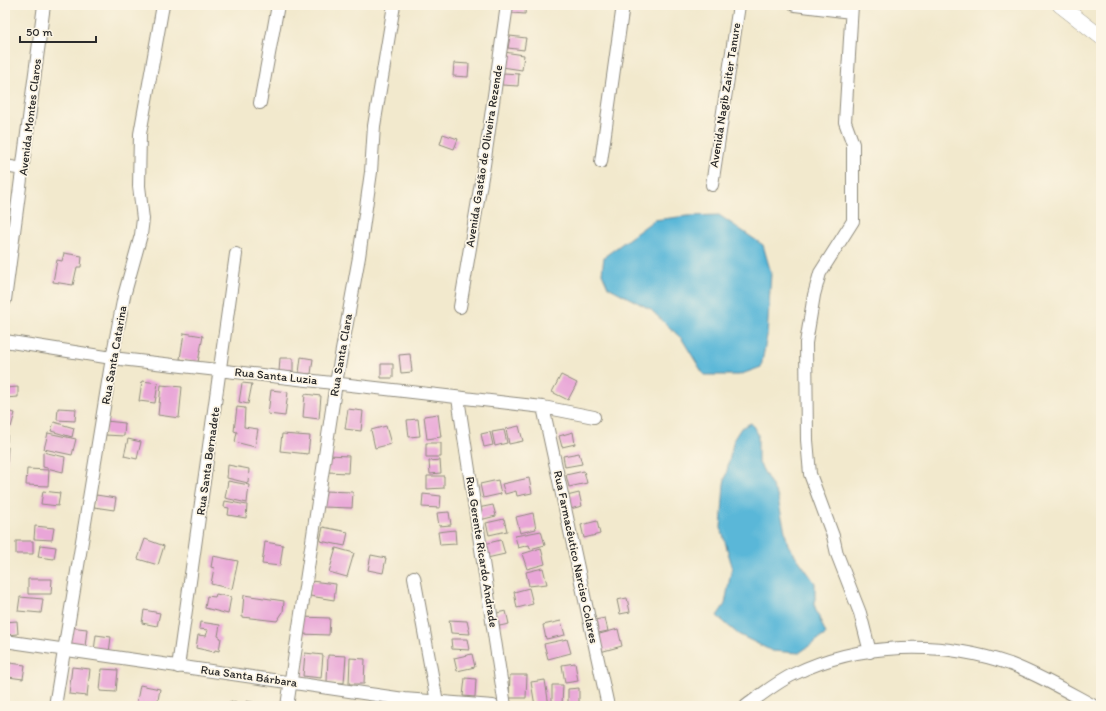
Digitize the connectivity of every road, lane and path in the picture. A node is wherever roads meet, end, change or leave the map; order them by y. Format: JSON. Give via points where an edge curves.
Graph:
{"nodes":[{"id":1,"x":44,"y":5,"type":"edge"},
{"id":2,"x":163,"y":5,"type":"edge"},
{"id":3,"x":278,"y":5,"type":"edge"},
{"id":4,"x":394,"y":5,"type":"edge"},
{"id":5,"x":507,"y":5,"type":"edge"},
{"id":6,"x":623,"y":5,"type":"edge"},
{"id":7,"x":739,"y":5,"type":"edge"},
{"id":8,"x":795,"y":5,"type":"edge"},
{"id":9,"x":1060,"y":5,"type":"edge"},
{"id":10,"x":852,"y":9,"type":"edge"},
{"id":11,"x":1101,"y":37,"type":"edge"},
{"id":12,"x":260,"y":103,"type":"dead end"},
{"id":13,"x":601,"y":162,"type":"dead end"},
{"id":14,"x":5,"y":166,"type":"edge"},
{"id":15,"x":23,"y":169,"type":"junction"},
{"id":16,"x":712,"y":185,"type":"dead end"},
{"id":17,"x":236,"y":254,"type":"dead end"},
{"id":18,"x":5,"y":300,"type":"edge"},
{"id":19,"x":460,"y":307,"type":"dead end"},
{"id":20,"x":5,"y":342,"type":"edge"},
{"id":21,"x":112,"y":358,"type":"junction"},
{"id":22,"x":220,"y":370,"type":"junction"},
{"id":23,"x":336,"y":382,"type":"junction"},
{"id":24,"x":458,"y":398,"type":"junction"},
{"id":25,"x":543,"y":407,"type":"junction"},
{"id":26,"x":594,"y":417,"type":"dead end"},
{"id":27,"x":414,"y":577,"type":"dead end"},
{"id":28,"x":5,"y":641,"type":"edge"},
{"id":29,"x":64,"y":650,"type":"junction"},
{"id":30,"x":870,"y":652,"type":"junction"},
{"id":31,"x":178,"y":667,"type":"junction"},
{"id":32,"x":290,"y":682,"type":"junction"},
{"id":33,"x":437,"y":702,"type":"junction"},
{"id":34,"x":404,"y":703,"type":"edge"},
{"id":35,"x":55,"y":706,"type":"edge"},
{"id":36,"x":287,"y":706,"type":"edge"},
{"id":37,"x":493,"y":706,"type":"edge"},
{"id":38,"x":505,"y":706,"type":"edge"},
{"id":39,"x":608,"y":706,"type":"edge"},
{"id":40,"x":746,"y":706,"type":"edge"},
{"id":41,"x":1094,"y":706,"type":"edge"}],
"edges":[{"from":1,"to":15,"type":"street","name":"Avenida Montes Claros"},
{"from":2,"to":21,"type":"street","name":"Rua Santa Catarina","via":[[140,134],[139,186],[143,219],[141,235],[124,296]]},
{"from":3,"to":12,"type":"street"},
{"from":4,"to":23,"type":"street","name":"Rua Santa Clara","via":[[374,126],[371,172],[359,257]]},
{"from":5,"to":19,"type":"street","name":"Avenida Gastão de Oliveira Rezende","via":[[484,166]]},
{"from":6,"to":13,"type":"street"},
{"from":7,"to":16,"type":"street","name":"Avenida Nagib Zaiter Tanure"},
{"from":8,"to":10,"type":"street"},
{"from":9,"to":11,"type":"main road"},
{"from":10,"to":30,"type":"street","via":[[845,122],[853,144],[853,221],[820,273],[814,295],[806,343],[807,440],[810,474],[860,613]]},
{"from":14,"to":15,"type":"street"},
{"from":15,"to":18,"type":"street","name":"Avenida Montes Claros"},
{"from":17,"to":22,"type":"street","name":"Rua Santa Bernadete"},
{"from":20,"to":21,"type":"street","name":"Rua Santa Luzia"},
{"from":21,"to":22,"type":"street","name":"Rua Santa Luzia"},
{"from":21,"to":29,"type":"street","name":"Rua Santa Catarina"},
{"from":22,"to":23,"type":"street","name":"Rua Santa Luzia"},
{"from":22,"to":31,"type":"street","name":"Rua Santa Bernadete"},
{"from":23,"to":24,"type":"street","name":"Rua Santa Luzia"},
{"from":23,"to":32,"type":"street","name":"Rua Santa Clara"},
{"from":24,"to":25,"type":"street","name":"Rua Santa Luzia"},
{"from":24,"to":38,"type":"street","name":"Rua Gerente Ricardo Andrade"},
{"from":25,"to":26,"type":"street","name":"Rua Santa Luzia"},
{"from":25,"to":39,"type":"street","name":"Rua Farmacêutico Narciso Colares"},
{"from":27,"to":33,"type":"street"},
{"from":28,"to":29,"type":"street","name":"Rua Santa Bárbara"},
{"from":29,"to":31,"type":"street","name":"Rua Santa Bárbara"},
{"from":29,"to":35,"type":"street","name":"Rua Santa Catarina"},
{"from":30,"to":40,"type":"street","via":[[830,660],[793,674]]},
{"from":30,"to":41,"type":"street","via":[[897,647],[979,655],[1031,673]]},
{"from":31,"to":32,"type":"street","name":"Rua Santa Bárbara"},
{"from":32,"to":34,"type":"street","name":"Rua Santa Bárbara"},
{"from":32,"to":36,"type":"street","name":"Rua Santa Clara"},
{"from":33,"to":34,"type":"street","name":"Rua Santa Bárbara"},
{"from":33,"to":37,"type":"street","name":"Rua Santa Bárbara"}]}
